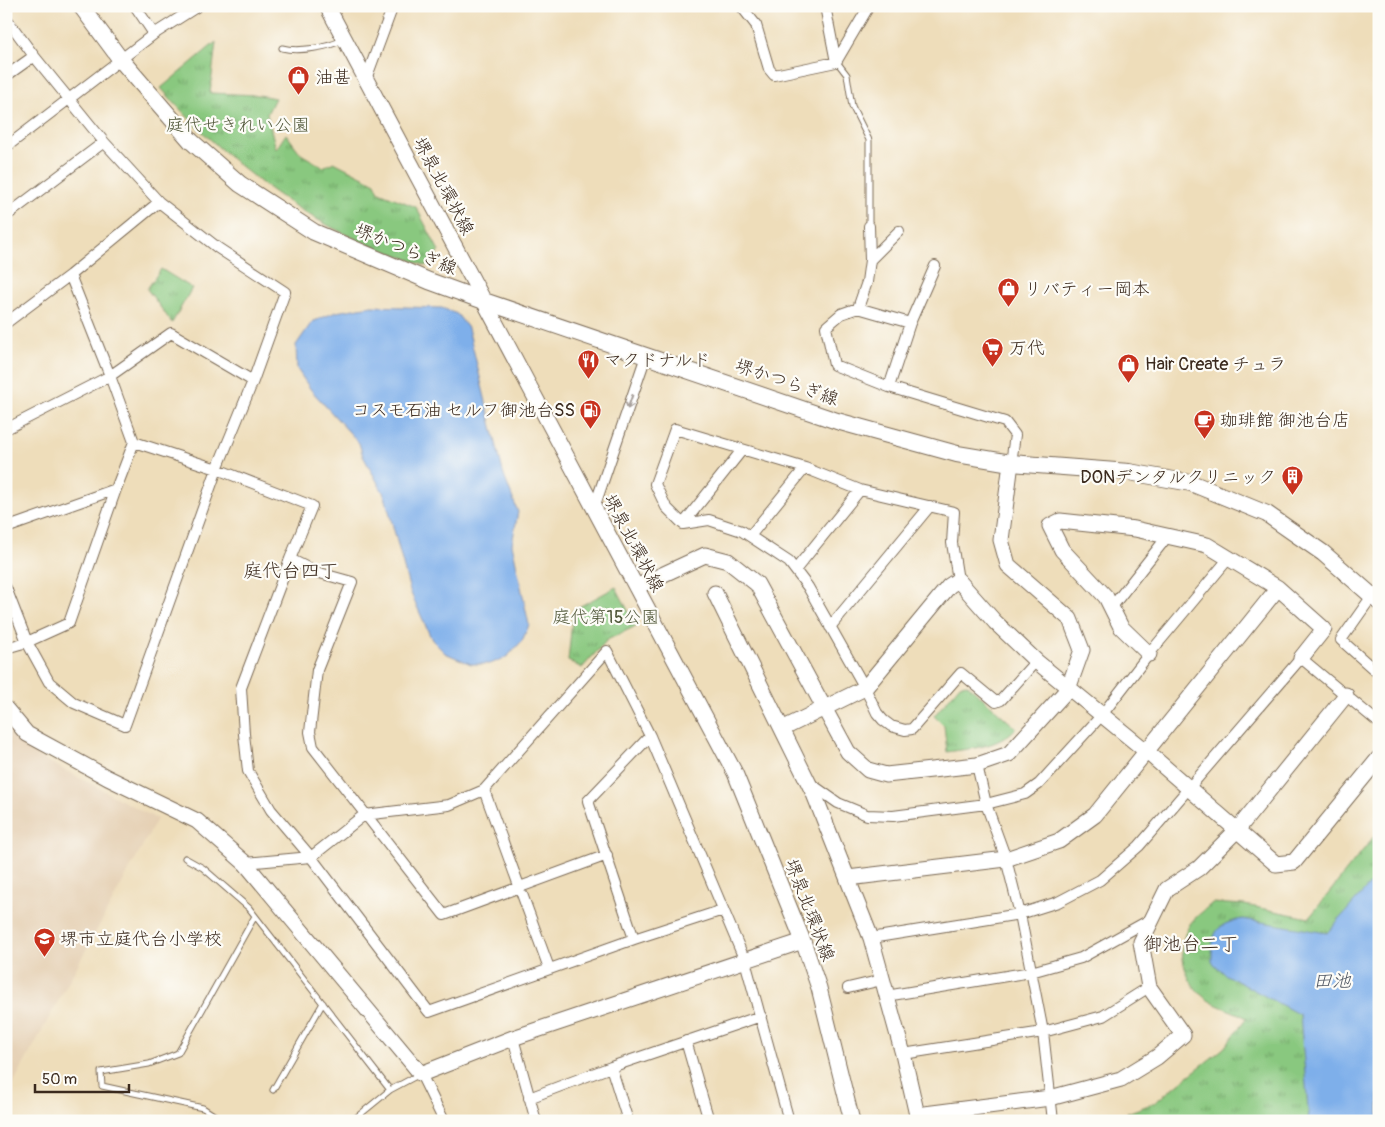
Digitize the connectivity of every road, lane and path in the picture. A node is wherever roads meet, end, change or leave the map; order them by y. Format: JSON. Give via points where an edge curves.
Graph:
{"nodes":[{"id":1,"x":81,"y":6,"type":"edge"},
{"id":2,"x":135,"y":6,"type":"edge"},
{"id":3,"x":198,"y":6,"type":"edge"},
{"id":4,"x":327,"y":6,"type":"edge"},
{"id":5,"x":394,"y":6,"type":"edge"},
{"id":6,"x":741,"y":6,"type":"edge"},
{"id":7,"x":825,"y":6,"type":"edge"},
{"id":8,"x":869,"y":6,"type":"edge"},
{"id":9,"x":6,"y":18,"type":"edge"},
{"id":10,"x":154,"y":34,"type":"junction"},
{"id":11,"x":345,"y":39,"type":"junction"},
{"id":12,"x":282,"y":48,"type":"dead end"},
{"id":13,"x":34,"y":56,"type":"junction"},
{"id":14,"x":121,"y":60,"type":"junction"},
{"id":15,"x":836,"y":62,"type":"junction"},
{"id":16,"x":6,"y":76,"type":"edge"},
{"id":17,"x":366,"y":79,"type":"junction"},
{"id":18,"x":70,"y":99,"type":"junction"},
{"id":19,"x":104,"y":142,"type":"junction"},
{"id":20,"x":6,"y":147,"type":"edge"},
{"id":21,"x":159,"y":202,"type":"junction"},
{"id":22,"x":6,"y":216,"type":"edge"},
{"id":23,"x":869,"y":226,"type":"joint"},
{"id":24,"x":899,"y":231,"type":"dead end"},
{"id":25,"x":870,"y":260,"type":"junction"},
{"id":26,"x":935,"y":266,"type":"dead end"},
{"id":27,"x":70,"y":275,"type":"junction"},
{"id":28,"x":484,"y":301,"type":"junction"},
{"id":29,"x":858,"y":308,"type":"junction"},
{"id":30,"x":6,"y":323,"type":"edge"},
{"id":31,"x":910,"y":323,"type":"junction"},
{"id":32,"x":646,"y":356,"type":"junction"},
{"id":33,"x":110,"y":376,"type":"junction"},
{"id":34,"x":253,"y":381,"type":"junction"},
{"id":35,"x":889,"y":387,"type":"junction"},
{"id":36,"x":6,"y":429,"type":"edge"},
{"id":37,"x":134,"y":442,"type":"junction"},
{"id":38,"x":742,"y":450,"type":"junction"},
{"id":39,"x":1011,"y":462,"type":"junction"},
{"id":40,"x":805,"y":468,"type":"junction"},
{"id":41,"x":216,"y":469,"type":"junction"},
{"id":42,"x":116,"y":489,"type":"junction"},
{"id":43,"x":860,"y":490,"type":"junction"},
{"id":44,"x":930,"y":506,"type":"junction"},
{"id":45,"x":594,"y":508,"type":"junction"},
{"id":46,"x":683,"y":524,"type":"junction"},
{"id":47,"x":6,"y":528,"type":"edge"},
{"id":48,"x":750,"y":536,"type":"junction"},
{"id":49,"x":1167,"y":536,"type":"junction"},
{"id":50,"x":1228,"y":558,"type":"junction"},
{"id":51,"x":290,"y":559,"type":"junction"},
{"id":52,"x":796,"y":570,"type":"junction"},
{"id":53,"x":958,"y":580,"type":"junction"},
{"id":54,"x":636,"y":587,"type":"junction"},
{"id":55,"x":6,"y":588,"type":"edge"},
{"id":56,"x":1278,"y":588,"type":"junction"},
{"id":57,"x":716,"y":593,"type":"dead end"},
{"id":58,"x":1376,"y":599,"type":"edge"},
{"id":59,"x":1111,"y":608,"type":"junction"},
{"id":60,"x":830,"y":627,"type":"junction"},
{"id":61,"x":27,"y":642,"type":"junction"},
{"id":62,"x":6,"y":648,"type":"edge"},
{"id":63,"x":1149,"y":654,"type":"junction"},
{"id":64,"x":1301,"y":658,"type":"junction"},
{"id":65,"x":1036,"y":661,"type":"junction"},
{"id":66,"x":1379,"y":674,"type":"edge"},
{"id":67,"x":865,"y":688,"type":"junction"},
{"id":68,"x":1068,"y":689,"type":"junction"},
{"id":69,"x":1346,"y":695,"type":"junction"},
{"id":70,"x":824,"y":708,"type":"junction"},
{"id":71,"x":6,"y":709,"type":"edge"},
{"id":72,"x":1101,"y":716,"type":"junction"},
{"id":73,"x":1379,"y":723,"type":"edge"},
{"id":74,"x":782,"y":729,"type":"junction"},
{"id":75,"x":650,"y":736,"type":"junction"},
{"id":76,"x":1146,"y":751,"type":"junction"},
{"id":77,"x":1379,"y":758,"type":"edge"},
{"id":78,"x":977,"y":765,"type":"junction"},
{"id":79,"x":808,"y":782,"type":"junction"},
{"id":80,"x":1189,"y":789,"type":"junction"},
{"id":81,"x":484,"y":790,"type":"junction"},
{"id":82,"x":986,"y":804,"type":"junction"},
{"id":83,"x":364,"y":814,"type":"junction"},
{"id":84,"x":1237,"y":830,"type":"junction"},
{"id":85,"x":607,"y":855,"type":"junction"},
{"id":86,"x":311,"y":857,"type":"junction"},
{"id":87,"x":185,"y":858,"type":"dead end"},
{"id":88,"x":1006,"y":859,"type":"junction"},
{"id":89,"x":245,"y":863,"type":"junction"},
{"id":90,"x":848,"y":878,"type":"junction"},
{"id":91,"x":519,"y":887,"type":"junction"},
{"id":92,"x":723,"y":910,"type":"junction"},
{"id":93,"x":1020,"y":914,"type":"junction"},
{"id":94,"x":255,"y":916,"type":"junction"},
{"id":95,"x":1152,"y":918,"type":"junction"},
{"id":96,"x":634,"y":938,"type":"junction"},
{"id":97,"x":871,"y":938,"type":"junction"},
{"id":98,"x":803,"y":941,"type":"junction"},
{"id":99,"x":745,"y":961,"type":"junction"},
{"id":100,"x":548,"y":968,"type":"junction"},
{"id":101,"x":1031,"y":972,"type":"junction"},
{"id":102,"x":882,"y":980,"type":"junction"},
{"id":103,"x":1149,"y":987,"type":"junction"},
{"id":104,"x":848,"y":988,"type":"dead end"},
{"id":105,"x":886,"y":996,"type":"junction"},
{"id":106,"x":322,"y":1003,"type":"junction"},
{"id":107,"x":761,"y":1016,"type":"junction"},
{"id":108,"x":1043,"y":1032,"type":"junction"},
{"id":109,"x":513,"y":1038,"type":"junction"},
{"id":110,"x":686,"y":1041,"type":"junction"},
{"id":111,"x":903,"y":1054,"type":"junction"},
{"id":112,"x":611,"y":1067,"type":"junction"},
{"id":113,"x":421,"y":1074,"type":"junction"},
{"id":114,"x":273,"y":1090,"type":"dead end"},
{"id":115,"x":390,"y":1090,"type":"junction"},
{"id":116,"x":529,"y":1098,"type":"junction"},
{"id":117,"x":1050,"y":1098,"type":"junction"},
{"id":118,"x":223,"y":1121,"type":"edge"},
{"id":119,"x":352,"y":1121,"type":"edge"},
{"id":120,"x":444,"y":1121,"type":"edge"},
{"id":121,"x":536,"y":1121,"type":"edge"},
{"id":122,"x":628,"y":1121,"type":"edge"},
{"id":123,"x":709,"y":1121,"type":"edge"},
{"id":124,"x":789,"y":1121,"type":"edge"},
{"id":125,"x":852,"y":1121,"type":"edge"},
{"id":126,"x":1053,"y":1121,"type":"edge"}],
"edges":[{"from":1,"to":14,"type":"main road","name":"堺かつらぎ線"},
{"from":2,"to":10,"type":"street"},
{"from":3,"to":10,"type":"street"},
{"from":4,"to":11,"type":"street","name":"堺泉北環状線"},
{"from":5,"to":17,"type":"street"},
{"from":6,"to":15,"type":"street","via":[[756,26],[769,69],[774,75]]},
{"from":7,"to":15,"type":"street"},
{"from":8,"to":15,"type":"street"},
{"from":9,"to":13,"type":"street"},
{"from":10,"to":14,"type":"street"},
{"from":11,"to":12,"type":"lane","via":[[333,45]]},
{"from":11,"to":17,"type":"street","name":"堺泉北環状線"},
{"from":13,"to":16,"type":"street"},
{"from":13,"to":18,"type":"street"},
{"from":14,"to":18,"type":"street"},
{"from":14,"to":28,"type":"main road","name":"堺かつらぎ線","via":[[191,141],[240,184],[314,232]]},
{"from":15,"to":23,"type":"lane","via":[[847,75],[852,106],[868,140]]},
{"from":17,"to":28,"type":"street","name":"堺泉北環状線"},
{"from":18,"to":19,"type":"street"},
{"from":18,"to":20,"type":"street"},
{"from":19,"to":21,"type":"street"},
{"from":19,"to":22,"type":"street"},
{"from":21,"to":27,"type":"street"},
{"from":21,"to":34,"type":"street","via":[[218,248],[285,292]]},
{"from":23,"to":25,"type":"street"},
{"from":24,"to":25,"type":"street"},
{"from":25,"to":29,"type":"street"},
{"from":26,"to":31,"type":"street"},
{"from":27,"to":30,"type":"street"},
{"from":27,"to":33,"type":"street"},
{"from":28,"to":32,"type":"main road","name":"堺かつらぎ線"},
{"from":28,"to":45,"type":"street","name":"堺泉北環状線"},
{"from":29,"to":31,"type":"street"},
{"from":29,"to":35,"type":"street","via":[[841,314],[826,327],[834,365]]},
{"from":31,"to":35,"type":"street"},
{"from":32,"to":39,"type":"main road","name":"堺かつらぎ線","via":[[837,420],[957,454]]},
{"from":32,"to":45,"type":"street","one_way":true},
{"from":33,"to":34,"type":"street","via":[[171,333]]},
{"from":33,"to":36,"type":"street"},
{"from":33,"to":37,"type":"street"},
{"from":34,"to":41,"type":"street"},
{"from":35,"to":39,"type":"street","via":[[1005,422],[1015,435]]},
{"from":37,"to":41,"type":"street"},
{"from":37,"to":42,"type":"street"},
{"from":38,"to":40,"type":"street"},
{"from":38,"to":46,"type":"street"},
{"from":38,"to":46,"type":"street","via":[[675,429],[655,484],[666,507]]},
{"from":39,"to":58,"type":"main road","name":"堺かつらぎ線","via":[[1129,472],[1191,483],[1267,514],[1324,553]]},
{"from":39,"to":68,"type":"street","via":[[1001,540],[1008,565],[1070,619],[1082,650]]},
{"from":40,"to":43,"type":"street"},
{"from":40,"to":48,"type":"street"},
{"from":41,"to":51,"type":"street","via":[[312,506]]},
{"from":41,"to":61,"type":"street","via":[[125,725],[74,703],[49,682]]},
{"from":42,"to":47,"type":"street"},
{"from":42,"to":61,"type":"street","via":[[68,623]]},
{"from":43,"to":44,"type":"street"},
{"from":43,"to":52,"type":"street"},
{"from":44,"to":53,"type":"street","via":[[954,512],[952,543]]},
{"from":44,"to":60,"type":"street"},
{"from":45,"to":54,"type":"street","name":"堺泉北環状線"},
{"from":46,"to":48,"type":"street","via":[[709,520]]},
{"from":48,"to":52,"type":"street"},
{"from":49,"to":50,"type":"street","via":[[1207,545]]},
{"from":49,"to":59,"type":"street"},
{"from":49,"to":59,"type":"street","via":[[1060,521],[1050,526],[1062,550],[1106,597]]},
{"from":50,"to":56,"type":"street"},
{"from":50,"to":63,"type":"street"},
{"from":51,"to":83,"type":"street","via":[[316,572],[352,582],[317,670],[310,732],[313,747]]},
{"from":51,"to":86,"type":"street","via":[[241,688],[244,734],[248,770],[271,810]]},
{"from":52,"to":60,"type":"street"},
{"from":53,"to":65,"type":"street"},
{"from":53,"to":67,"type":"street","via":[[949,586]]},
{"from":54,"to":70,"type":"street","via":[[705,555],[728,561],[757,584]]},
{"from":54,"to":98,"type":"street","name":"堺泉北環状線","via":[[735,773]]},
{"from":55,"to":61,"type":"street"},
{"from":56,"to":64,"type":"street","via":[[1324,629]]},
{"from":56,"to":76,"type":"street"},
{"from":57,"to":74,"type":"street"},
{"from":58,"to":66,"type":"street","via":[[1340,640]]},
{"from":59,"to":63,"type":"street","via":[[1120,627]]},
{"from":60,"to":67,"type":"street"},
{"from":61,"to":62,"type":"street"},
{"from":63,"to":72,"type":"street"},
{"from":64,"to":69,"type":"street"},
{"from":64,"to":80,"type":"street"},
{"from":65,"to":67,"type":"street","via":[[996,702],[961,673],[912,729],[898,728],[883,720]]},
{"from":65,"to":68,"type":"street"},
{"from":67,"to":70,"type":"street"},
{"from":68,"to":72,"type":"street"},
{"from":68,"to":78,"type":"street","via":[[1009,754]]},
{"from":69,"to":73,"type":"street"},
{"from":69,"to":84,"type":"street"},
{"from":70,"to":74,"type":"street"},
{"from":70,"to":78,"type":"street","via":[[848,752],[868,770],[886,776]]},
{"from":71,"to":89,"type":"street","via":[[27,734],[197,821]]},
{"from":72,"to":76,"type":"street"},
{"from":72,"to":82,"type":"street","via":[[1039,784],[1025,794]]},
{"from":74,"to":79,"type":"street"},
{"from":75,"to":81,"type":"street","via":[[607,651]]},
{"from":75,"to":85,"type":"street","via":[[588,801]]},
{"from":75,"to":92,"type":"street"},
{"from":76,"to":80,"type":"street"},
{"from":76,"to":88,"type":"street","via":[[1095,815],[1059,841]]},
{"from":77,"to":84,"type":"street","via":[[1294,862],[1276,864]]},
{"from":78,"to":82,"type":"street"},
{"from":79,"to":82,"type":"street","via":[[838,803],[867,815],[893,816]]},
{"from":79,"to":90,"type":"street"},
{"from":80,"to":84,"type":"street"},
{"from":80,"to":93,"type":"street","via":[[1139,846],[1100,880],[1058,902]]},
{"from":81,"to":83,"type":"street","via":[[448,805]]},
{"from":81,"to":91,"type":"street"},
{"from":82,"to":88,"type":"street"},
{"from":83,"to":86,"type":"street"},
{"from":83,"to":91,"type":"street","via":[[444,915]]},
{"from":84,"to":95,"type":"street","via":[[1199,868],[1167,890]]},
{"from":85,"to":91,"type":"street"},
{"from":85,"to":96,"type":"street"},
{"from":86,"to":89,"type":"street"},
{"from":86,"to":100,"type":"street","via":[[429,1012]]},
{"from":87,"to":94,"type":"lane","via":[[203,868]]},
{"from":88,"to":90,"type":"street"},
{"from":88,"to":93,"type":"street"},
{"from":89,"to":113,"type":"street"},
{"from":90,"to":97,"type":"street"},
{"from":91,"to":100,"type":"street"},
{"from":92,"to":96,"type":"street"},
{"from":92,"to":99,"type":"street"},
{"from":93,"to":97,"type":"street"},
{"from":93,"to":101,"type":"street"},
{"from":94,"to":106,"type":"lane"},
{"from":94,"to":118,"type":"lane","via":[[178,1053],[149,1064],[101,1072],[102,1086],[203,1108]]},
{"from":95,"to":101,"type":"street","via":[[1081,958]]},
{"from":95,"to":103,"type":"street","via":[[1141,942]]},
{"from":96,"to":100,"type":"street"},
{"from":97,"to":102,"type":"street"},
{"from":98,"to":99,"type":"street"},
{"from":98,"to":125,"type":"street","name":"堺泉北環状線","via":[[819,988]]},
{"from":99,"to":107,"type":"street"},
{"from":99,"to":109,"type":"street"},
{"from":101,"to":105,"type":"street"},
{"from":101,"to":108,"type":"street"},
{"from":102,"to":104,"type":"street"},
{"from":102,"to":105,"type":"street"},
{"from":103,"to":108,"type":"street","via":[[1104,1016]]},
{"from":103,"to":117,"type":"street","via":[[1183,1035],[1157,1057],[1121,1079]]},
{"from":105,"to":111,"type":"street"},
{"from":106,"to":114,"type":"lane"},
{"from":106,"to":115,"type":"lane"},
{"from":107,"to":110,"type":"street"},
{"from":107,"to":124,"type":"street"},
{"from":108,"to":111,"type":"street"},
{"from":108,"to":117,"type":"street"},
{"from":109,"to":113,"type":"street"},
{"from":109,"to":116,"type":"street"},
{"from":110,"to":112,"type":"street"},
{"from":110,"to":123,"type":"street"},
{"from":111,"to":117,"type":"street","via":[[917,1115]]},
{"from":112,"to":116,"type":"street"},
{"from":112,"to":122,"type":"street"},
{"from":113,"to":115,"type":"lane"},
{"from":113,"to":120,"type":"street"},
{"from":115,"to":119,"type":"lane"},
{"from":116,"to":121,"type":"street"},
{"from":117,"to":126,"type":"street"}]}
